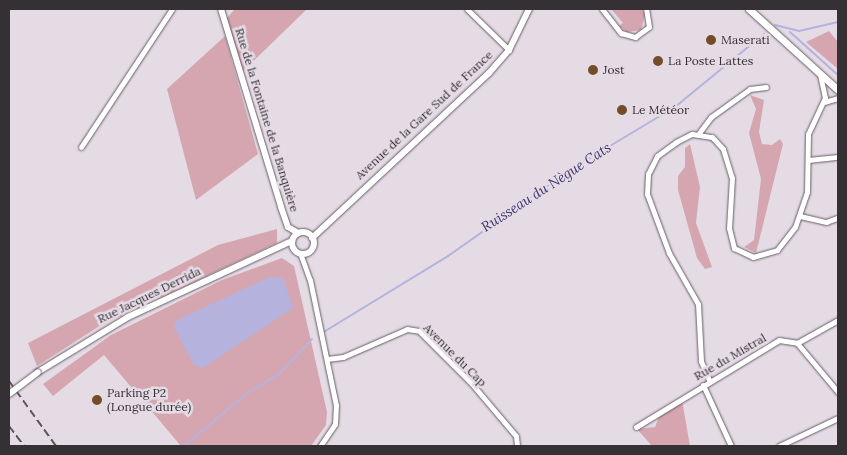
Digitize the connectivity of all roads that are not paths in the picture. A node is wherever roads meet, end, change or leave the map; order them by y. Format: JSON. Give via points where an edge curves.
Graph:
{"nodes":[{"id":1,"x":172,"y":9,"type":"edge"},
{"id":2,"x":221,"y":9,"type":"edge"},
{"id":3,"x":467,"y":9,"type":"edge"},
{"id":4,"x":529,"y":9,"type":"edge"},
{"id":5,"x":602,"y":9,"type":"edge"},
{"id":6,"x":646,"y":9,"type":"edge"},
{"id":7,"x":748,"y":9,"type":"edge"},
{"id":8,"x":509,"y":50,"type":"junction"},
{"id":9,"x":820,"y":75,"type":"junction"},
{"id":10,"x":766,"y":86,"type":"dead end"},
{"id":11,"x":838,"y":90,"type":"edge"},
{"id":12,"x":838,"y":98,"type":"edge"},
{"id":13,"x":824,"y":102,"type":"junction"},
{"id":14,"x":699,"y":133,"type":"junction"},
{"id":15,"x":81,"y":147,"type":"dead end"},
{"id":16,"x":838,"y":157,"type":"edge"},
{"id":17,"x":808,"y":160,"type":"junction"},
{"id":18,"x":800,"y":216,"type":"junction"},
{"id":19,"x":837,"y":218,"type":"edge"},
{"id":20,"x":298,"y":233,"type":"junction"},
{"id":21,"x":310,"y":235,"type":"junction"},
{"id":22,"x":292,"y":242,"type":"junction"},
{"id":23,"x":276,"y":248,"type":"junction"},
{"id":24,"x":300,"y":252,"type":"junction"},
{"id":25,"x":838,"y":320,"type":"edge"},
{"id":26,"x":797,"y":342,"type":"junction"},
{"id":27,"x":327,"y":359,"type":"junction"},
{"id":28,"x":709,"y":380,"type":"junction"},
{"id":29,"x":702,"y":384,"type":"junction"},
{"id":30,"x":838,"y":392,"type":"edge"},
{"id":31,"x":9,"y":394,"type":"edge"},
{"id":32,"x":838,"y":418,"type":"edge"},
{"id":33,"x":636,"y":427,"type":"dead end"},
{"id":34,"x":320,"y":446,"type":"edge"},
{"id":35,"x":517,"y":446,"type":"edge"},
{"id":36,"x":731,"y":446,"type":"edge"},
{"id":37,"x":779,"y":446,"type":"edge"}],
"edges":[{"from":1,"to":15,"type":"street"},
{"from":2,"to":20,"type":"street","name":"Rue de la Fontaine de la Banquière","via":[[281,207],[288,227]]},
{"from":3,"to":8,"type":"street"},
{"from":4,"to":8,"type":"street","name":"Avenue de la Gare Sud de France"},
{"from":5,"to":6,"type":"street","via":[[621,33],[635,37],[649,27]]},
{"from":7,"to":9,"type":"main road"},
{"from":8,"to":21,"type":"street","name":"Avenue de la Gare Sud de France","via":[[489,73]]},
{"from":9,"to":11,"type":"main road"},
{"from":9,"to":13,"type":"street"},
{"from":10,"to":14,"type":"street","via":[[750,89],[711,117]]},
{"from":12,"to":13,"type":"street"},
{"from":13,"to":17,"type":"street","via":[[808,134]]},
{"from":14,"to":18,"type":"street","via":[[718,142],[732,178],[728,228],[736,252],[752,257],[768,255],[786,242]]},
{"from":14,"to":28,"type":"street","via":[[657,156],[646,188],[676,269],[698,304],[701,361]]},
{"from":16,"to":17,"type":"street"},
{"from":17,"to":18,"type":"street"},
{"from":18,"to":19,"type":"street","via":[[826,222]]},
{"from":20,"to":21,"type":"street"},
{"from":20,"to":22,"type":"street"},
{"from":21,"to":24,"type":"street","via":[[312,248]]},
{"from":22,"to":23,"type":"street","name":"Rue Jacques Derrida"},
{"from":22,"to":24,"type":"street"},
{"from":23,"to":24,"type":"street","name":"Rue Jacques Derrida"},
{"from":23,"to":31,"type":"street","name":"Rue Jacques Derrida","bridge":true,"via":[[104,329]]},
{"from":24,"to":27,"type":"street","via":[[306,262]]},
{"from":25,"to":26,"type":"street","name":"Rue du Mistral"},
{"from":26,"to":28,"type":"street","name":"Rue du Mistral","via":[[779,340]]},
{"from":26,"to":30,"type":"street"},
{"from":27,"to":34,"type":"street","via":[[336,405],[331,432]]},
{"from":27,"to":35,"type":"street","name":"Avenue du Cap","via":[[343,357],[407,329],[419,331],[516,436]]},
{"from":28,"to":29,"type":"street","name":"Rue du Mistral"},
{"from":29,"to":33,"type":"street","name":"Rue du Mistral"},
{"from":29,"to":36,"type":"street"},
{"from":32,"to":37,"type":"street"}]}
